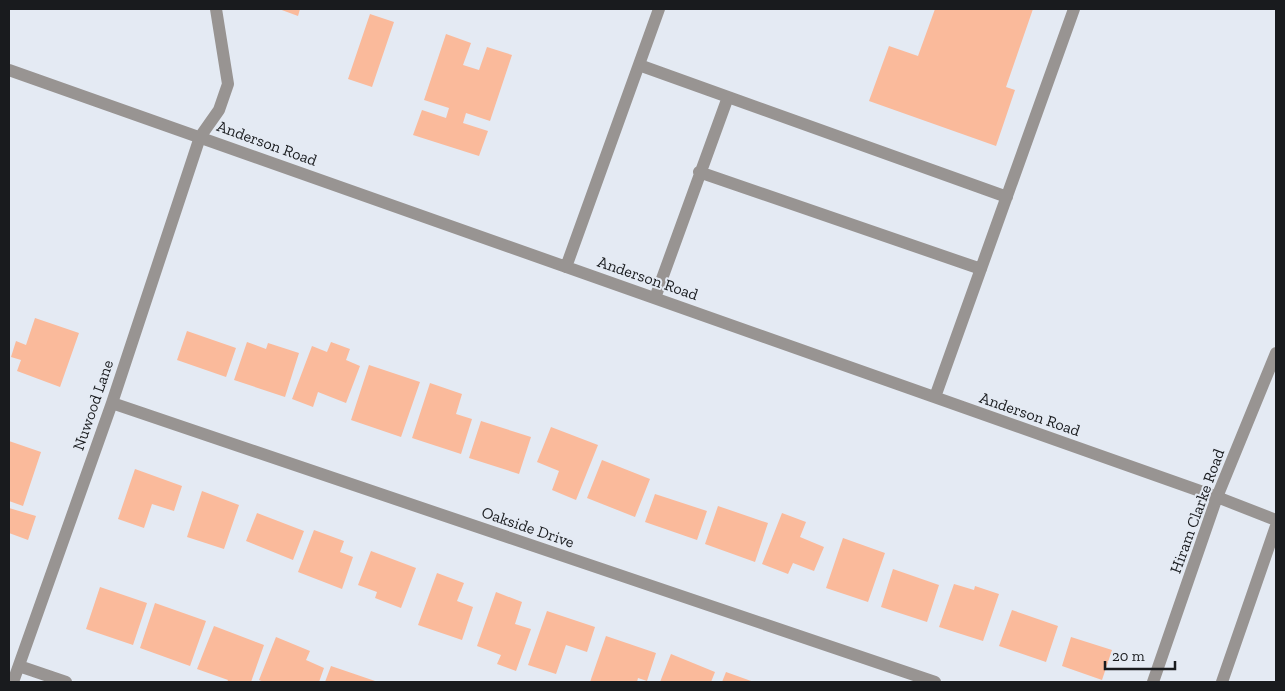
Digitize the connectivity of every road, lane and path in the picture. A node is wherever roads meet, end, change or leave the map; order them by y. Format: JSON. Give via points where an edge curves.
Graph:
{"nodes":[{"id":1,"x":216,"y":9,"type":"edge"},
{"id":2,"x":659,"y":9,"type":"edge"},
{"id":3,"x":1074,"y":9,"type":"edge"},
{"id":4,"x":639,"y":65,"type":"junction"},
{"id":5,"x":9,"y":70,"type":"edge"},
{"id":6,"x":728,"y":97,"type":"junction"},
{"id":7,"x":200,"y":137,"type":"junction"},
{"id":8,"x":699,"y":172,"type":"junction"},
{"id":9,"x":1007,"y":197,"type":"junction"},
{"id":10,"x":566,"y":266,"type":"junction"},
{"id":11,"x":981,"y":269,"type":"junction"},
{"id":12,"x":654,"y":298,"type":"junction"},
{"id":13,"x":1276,"y":353,"type":"edge"},
{"id":14,"x":936,"y":397,"type":"junction"},
{"id":15,"x":112,"y":403,"type":"junction"},
{"id":16,"x":1217,"y":497,"type":"junction"},
{"id":17,"x":1276,"y":520,"type":"edge"},
{"id":18,"x":1276,"y":526,"type":"edge"},
{"id":19,"x":19,"y":666,"type":"junction"},
{"id":20,"x":14,"y":682,"type":"edge"},
{"id":21,"x":66,"y":682,"type":"edge"},
{"id":22,"x":934,"y":682,"type":"edge"},
{"id":23,"x":1153,"y":682,"type":"edge"},
{"id":24,"x":1222,"y":682,"type":"edge"}],
"edges":[{"from":1,"to":7,"type":"street","name":"Nuwood Lane","via":[[228,84],[219,110]]},
{"from":2,"to":4,"type":"street"},
{"from":3,"to":9,"type":"street"},
{"from":4,"to":6,"type":"street"},
{"from":4,"to":10,"type":"street"},
{"from":5,"to":7,"type":"street","name":"Anderson Road"},
{"from":6,"to":8,"type":"street"},
{"from":6,"to":9,"type":"street"},
{"from":7,"to":10,"type":"street","name":"Anderson Road"},
{"from":7,"to":15,"type":"street","name":"Nuwood Lane"},
{"from":8,"to":11,"type":"street"},
{"from":8,"to":12,"type":"street"},
{"from":9,"to":11,"type":"street"},
{"from":10,"to":12,"type":"street","name":"Anderson Road"},
{"from":11,"to":14,"type":"street"},
{"from":12,"to":14,"type":"street","name":"Anderson Road"},
{"from":13,"to":16,"type":"street","name":"Hiram Clarke Road"},
{"from":14,"to":16,"type":"street","name":"Anderson Road"},
{"from":15,"to":19,"type":"street","name":"Nuwood Lane"},
{"from":15,"to":22,"type":"street","name":"Oakside Drive"},
{"from":16,"to":17,"type":"street","name":"Anderson Road"},
{"from":16,"to":23,"type":"street","name":"Hiram Clarke Road"},
{"from":18,"to":24,"type":"street"},
{"from":19,"to":20,"type":"street","name":"Nuwood Lane"},
{"from":19,"to":21,"type":"street"}]}
